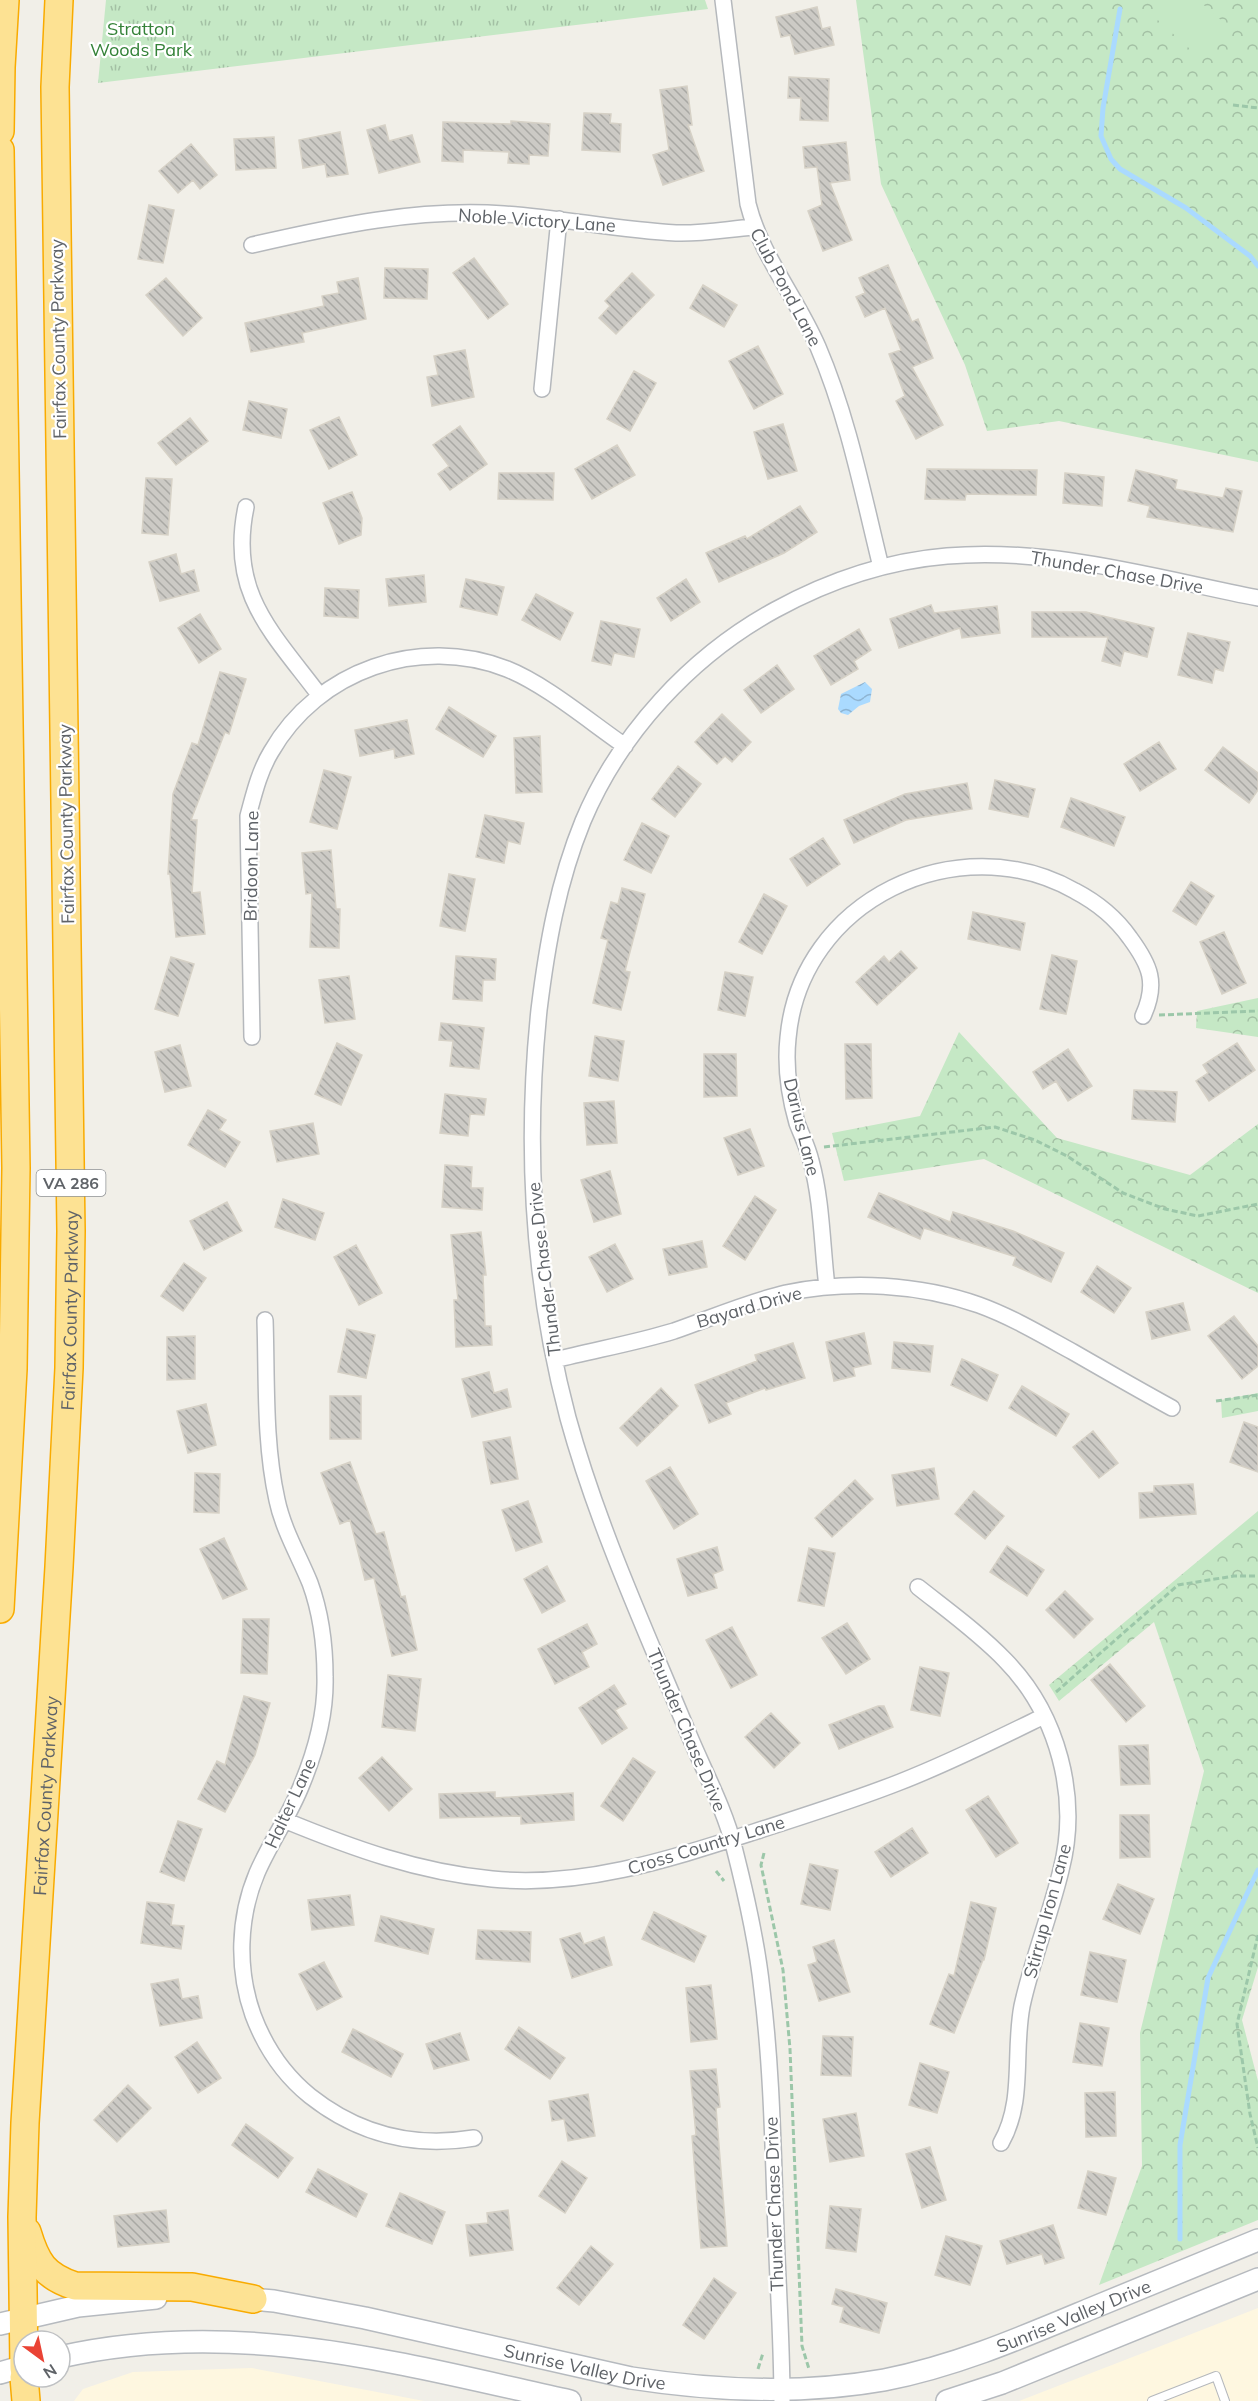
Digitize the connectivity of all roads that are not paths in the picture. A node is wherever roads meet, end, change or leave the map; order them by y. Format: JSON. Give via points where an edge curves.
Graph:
{"nodes":[{"id":1,"x":5,"y":0,"type":"edge"},
{"id":2,"x":59,"y":0,"type":"edge"},
{"id":3,"x":723,"y":0,"type":"edge"},
{"id":4,"x":0,"y":131,"type":"edge"},
{"id":5,"x":0,"y":150,"type":"edge"},
{"id":6,"x":558,"y":219,"type":"junction"},
{"id":7,"x":753,"y":227,"type":"junction"},
{"id":8,"x":252,"y":245,"type":"dead end"},
{"id":9,"x":542,"y":389,"type":"dead end"},
{"id":10,"x":246,"y":507,"type":"dead end"},
{"id":11,"x":881,"y":567,"type":"junction"},
{"id":12,"x":1258,"y":598,"type":"edge"},
{"id":13,"x":320,"y":696,"type":"junction"},
{"id":14,"x":625,"y":746,"type":"junction"},
{"id":15,"x":1143,"y":1016,"type":"road end"},
{"id":16,"x":252,"y":1037,"type":"dead end"},
{"id":17,"x":826,"y":1287,"type":"junction"},
{"id":18,"x":265,"y":1320,"type":"dead end"},
{"id":19,"x":555,"y":1360,"type":"junction"},
{"id":20,"x":1172,"y":1408,"type":"dead end"},
{"id":21,"x":918,"y":1587,"type":"dead end"},
{"id":22,"x":0,"y":1609,"type":"edge"},
{"id":23,"x":1044,"y":1716,"type":"junction"},
{"id":24,"x":284,"y":1820,"type":"junction"},
{"id":25,"x":733,"y":1839,"type":"junction"},
{"id":26,"x":474,"y":2138,"type":"dead end"},
{"id":27,"x":1000,"y":2143,"type":"dead end"},
{"id":28,"x":22,"y":2217,"type":"junction"},
{"id":29,"x":1258,"y":2240,"type":"edge"},
{"id":30,"x":1258,"y":2279,"type":"edge"},
{"id":31,"x":253,"y":2299,"type":"junction"},
{"id":32,"x":12,"y":2321,"type":"edge"},
{"id":33,"x":72,"y":2355,"type":"edge"},
{"id":34,"x":782,"y":2395,"type":"edge"},
{"id":35,"x":570,"y":2401,"type":"edge"},
{"id":36,"x":947,"y":2401,"type":"edge"},
{"id":37,"x":1152,"y":2401,"type":"edge"},
{"id":38,"x":1225,"y":2401,"type":"edge"}],
"edges":[{"from":1,"to":4,"type":"highway"},
{"from":2,"to":28,"type":"highway","name":"Fairfax County Parkway","number":"VA 286","via":[[55,87],[72,1231],[62,1509]]},
{"from":3,"to":7,"type":"street","name":"Club Pond Lane"},
{"from":5,"to":22,"type":"highway","number":"VA 286","via":[[16,1168],[13,1369]]},
{"from":6,"to":7,"type":"street","name":"Noble Victory Lane","via":[[678,233]]},
{"from":6,"to":8,"type":"street","name":"Noble Victory Lane","via":[[491,214],[395,217]]},
{"from":6,"to":9,"type":"street"},
{"from":7,"to":11,"type":"street","name":"Club Pond Lane","via":[[799,308],[833,384]]},
{"from":10,"to":13,"type":"street","via":[[241,555],[252,598],[268,627]]},
{"from":11,"to":12,"type":"street","name":"Thunder Chase Drive","via":[[943,556],[1028,555]]},
{"from":11,"to":14,"type":"street","name":"Thunder Chase Drive","via":[[798,598],[723,643],[657,704]]},
{"from":13,"to":14,"type":"street","name":"Bridoon Lane","via":[[349,676],[381,664],[414,657],[460,657],[507,669],[529,680]]},
{"from":13,"to":16,"type":"street","name":"Bridoon Lane","via":[[302,711],[270,754],[248,816]]},
{"from":14,"to":19,"type":"street","name":"Thunder Chase Drive","via":[[603,780],[566,866],[543,976],[534,1061],[532,1148],[535,1222]]},
{"from":15,"to":17,"type":"street","name":"Darius Lane","via":[[1152,988],[1150,973],[1126,933],[1087,898],[1060,882],[1030,872],[998,867],[950,868],[918,876],[888,889],[848,918],[816,957],[792,1012],[788,1037],[790,1097],[816,1184]]},
{"from":17,"to":19,"type":"street","name":"Bayard Drive","via":[[786,1293],[673,1331]]},
{"from":17,"to":20,"type":"street","name":"Bayard Drive","via":[[911,1289],[980,1305],[1021,1323]]},
{"from":18,"to":24,"type":"street","name":"Halter Lane","via":[[271,1470],[278,1503],[311,1586],[324,1658],[323,1712],[316,1744],[302,1786]]},
{"from":19,"to":25,"type":"street","name":"Thunder Chase Drive","via":[[583,1468],[605,1532]]},
{"from":21,"to":23,"type":"street","name":"Stirrup Iron Lane","via":[[1007,1662]]},
{"from":23,"to":25,"type":"street","name":"Cross Country Lane","via":[[900,1782]]},
{"from":23,"to":27,"type":"street","name":"Stirrup Iron Lane","via":[[1065,1778],[1067,1840],[1022,2007],[1015,2107]]},
{"from":24,"to":25,"type":"street","name":"Cross Country Lane","via":[[400,1863],[494,1879],[578,1877],[625,1870]]},
{"from":24,"to":26,"type":"street","name":"Halter Lane","via":[[256,1874],[242,1932],[243,1976],[249,2003],[274,2057],[302,2090],[350,2123],[383,2135],[421,2142]]},
{"from":25,"to":34,"type":"street","name":"Thunder Chase Drive","via":[[755,1943],[768,2044]]},
{"from":28,"to":31,"type":"highway","via":[[38,2261],[58,2281],[75,2286],[192,2287]]},
{"from":28,"to":32,"type":"highway","name":"Fairfax County Parkway","number":"VA 286"},
{"from":29,"to":34,"type":"main road","name":"Sunrise Valley Drive","via":[[954,2362],[883,2380]]},
{"from":30,"to":36,"type":"main road","name":"Sunrise Valley Drive","via":[[1043,2367]]},
{"from":31,"to":32,"type":"main road","name":"Sunrise Valley Drive","via":[[145,2298],[78,2306]]},
{"from":31,"to":34,"type":"main road","name":"Sunrise Valley Drive","via":[[365,2318],[631,2378]]},
{"from":33,"to":35,"type":"main road","name":"Sunrise Valley Drive","via":[[149,2343],[275,2344],[355,2356]]},
{"from":37,"to":38,"type":"lane","via":[[1216,2376]]}]}
